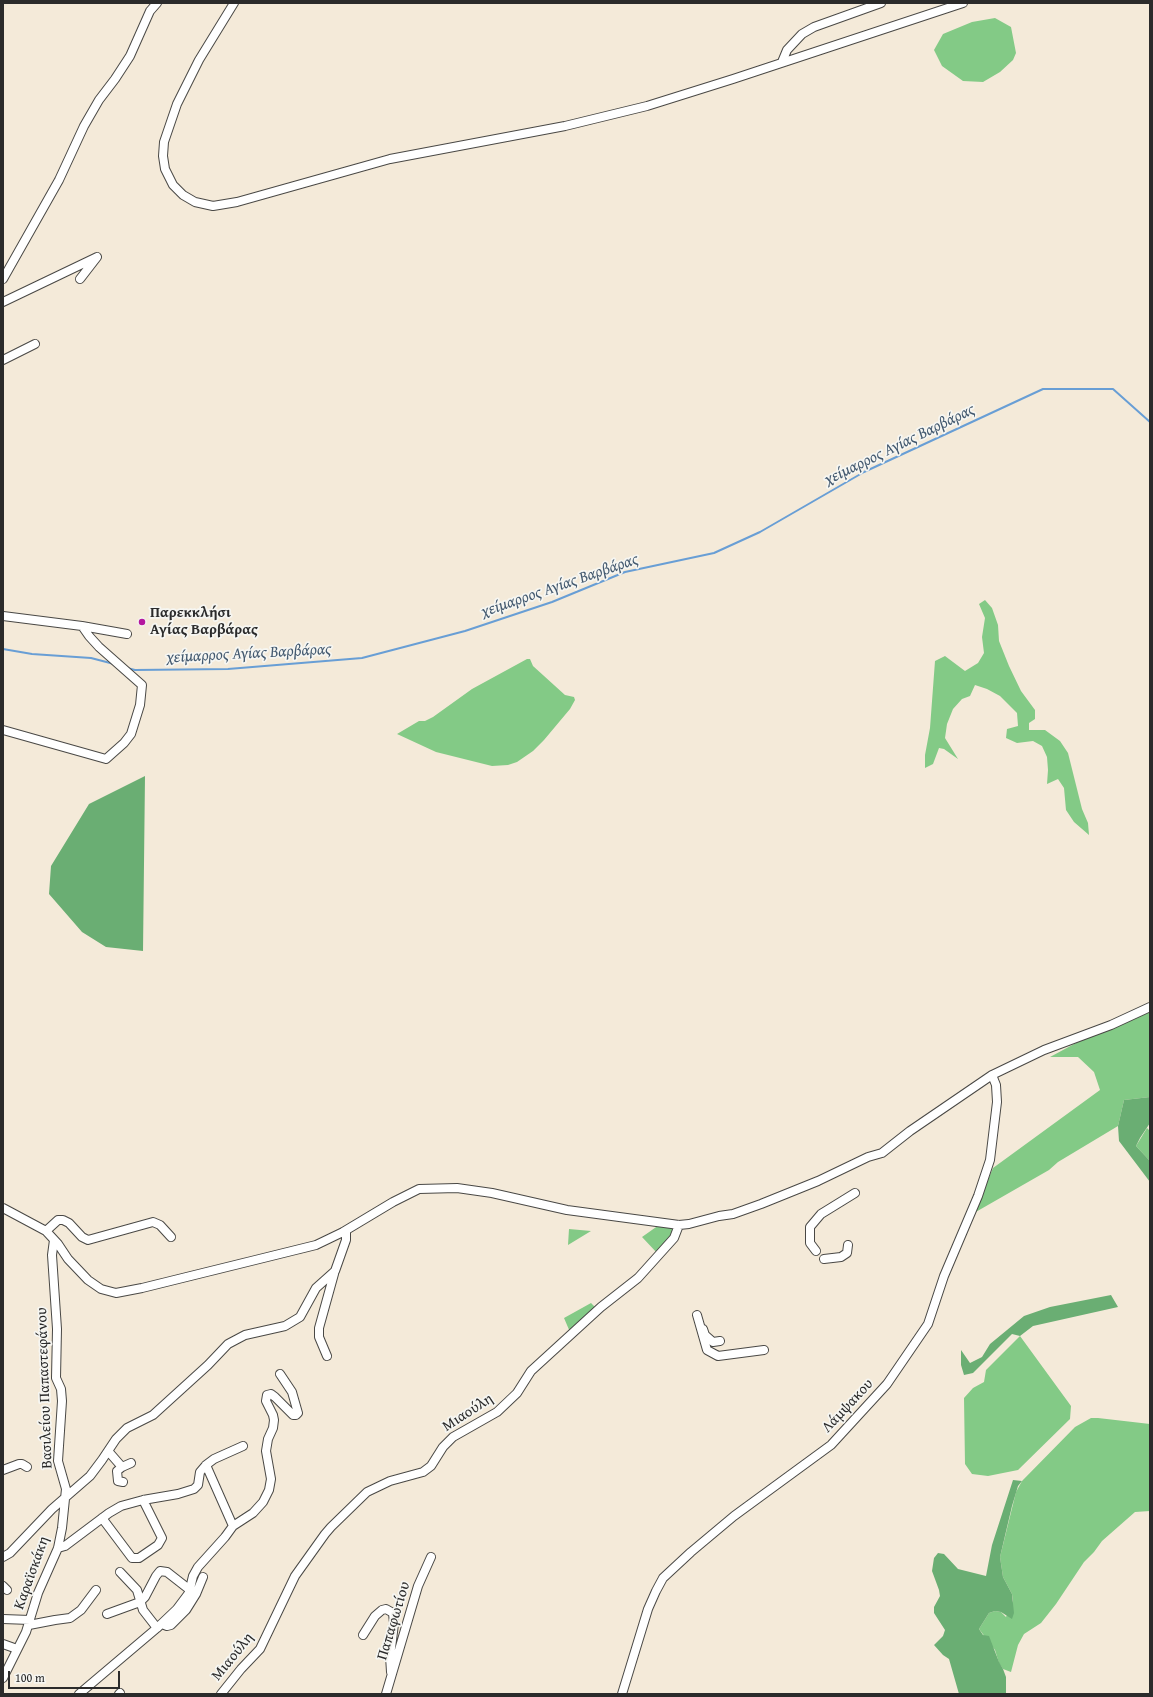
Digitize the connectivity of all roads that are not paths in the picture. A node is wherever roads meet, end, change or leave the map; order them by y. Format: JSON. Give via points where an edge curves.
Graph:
{"nodes":[{"id":1,"x":157,"y":3,"type":"edge"},
{"id":2,"x":234,"y":3,"type":"edge"},
{"id":3,"x":881,"y":3,"type":"edge"},
{"id":4,"x":963,"y":3,"type":"edge"},
{"id":5,"x":782,"y":62,"type":"junction"},
{"id":6,"x":3,"y":279,"type":"edge"},
{"id":7,"x":80,"y":279,"type":"dead end"},
{"id":8,"x":3,"y":302,"type":"edge"},
{"id":9,"x":35,"y":344,"type":"dead end"},
{"id":10,"x":3,"y":360,"type":"edge"},
{"id":11,"x":3,"y":616,"type":"edge"},
{"id":12,"x":82,"y":626,"type":"junction"},
{"id":13,"x":127,"y":634,"type":"dead end"},
{"id":14,"x":3,"y":730,"type":"edge"},
{"id":15,"x":1150,"y":1008,"type":"edge"},
{"id":16,"x":992,"y":1075,"type":"junction"},
{"id":17,"x":854,"y":1193,"type":"dead end"},
{"id":18,"x":3,"y":1208,"type":"edge"},
{"id":19,"x":679,"y":1225,"type":"junction"},
{"id":20,"x":46,"y":1231,"type":"junction"},
{"id":21,"x":346,"y":1231,"type":"junction"},
{"id":22,"x":172,"y":1237,"type":"dead end"},
{"id":23,"x":54,"y":1240,"type":"junction"},
{"id":24,"x":848,"y":1245,"type":"dead end"},
{"id":25,"x":816,"y":1251,"type":"dead end"},
{"id":26,"x":824,"y":1260,"type":"dead end"},
{"id":27,"x":335,"y":1272,"type":"junction"},
{"id":28,"x":720,"y":1341,"type":"dead end"},
{"id":29,"x":764,"y":1350,"type":"dead end"},
{"id":30,"x":326,"y":1356,"type":"dead end"},
{"id":31,"x":280,"y":1374,"type":"dead end"},
{"id":32,"x":243,"y":1446,"type":"dead end"},
{"id":33,"x":108,"y":1451,"type":"junction"},
{"id":34,"x":131,"y":1463,"type":"dead end"},
{"id":35,"x":206,"y":1465,"type":"junction"},
{"id":36,"x":27,"y":1467,"type":"dead end"},
{"id":37,"x":122,"y":1467,"type":"junction"},
{"id":38,"x":3,"y":1470,"type":"edge"},
{"id":39,"x":123,"y":1482,"type":"dead end"},
{"id":40,"x":65,"y":1496,"type":"junction"},
{"id":41,"x":143,"y":1500,"type":"junction"},
{"id":42,"x":102,"y":1518,"type":"junction"},
{"id":43,"x":233,"y":1526,"type":"junction"},
{"id":44,"x":58,"y":1548,"type":"junction"},
{"id":45,"x":3,"y":1557,"type":"edge"},
{"id":46,"x":430,"y":1557,"type":"dead end"},
{"id":47,"x":120,"y":1572,"type":"dead end"},
{"id":48,"x":203,"y":1577,"type":"dead end"},
{"id":49,"x":96,"y":1590,"type":"dead end"},
{"id":50,"x":190,"y":1590,"type":"junction"},
{"id":51,"x":140,"y":1602,"type":"junction"},
{"id":52,"x":107,"y":1614,"type":"dead end"},
{"id":53,"x":3,"y":1619,"type":"edge"},
{"id":54,"x":29,"y":1623,"type":"junction"},
{"id":55,"x":160,"y":1626,"type":"junction"},
{"id":56,"x":363,"y":1635,"type":"dead end"},
{"id":57,"x":3,"y":1644,"type":"edge"},
{"id":58,"x":17,"y":1649,"type":"junction"},
{"id":59,"x":392,"y":1675,"type":"junction"},
{"id":60,"x":3,"y":1678,"type":"edge"},
{"id":61,"x":79,"y":1694,"type":"edge"},
{"id":62,"x":222,"y":1694,"type":"edge"},
{"id":63,"x":386,"y":1694,"type":"edge"},
{"id":64,"x":622,"y":1694,"type":"edge"}],
"edges":[{"from":1,"to":6,"type":"street","via":[[150,11],[130,56],[84,126],[59,180]]},
{"from":2,"to":5,"type":"street","via":[[199,60],[177,104],[164,142],[165,169],[173,185],[195,202],[213,206],[236,202],[390,159],[565,126],[662,101]]},
{"from":3,"to":5,"type":"street","via":[[814,27],[802,34],[787,50]]},
{"from":4,"to":5,"type":"street"},
{"from":7,"to":8,"type":"street","via":[[97,257]]},
{"from":9,"to":10,"type":"street"},
{"from":11,"to":12,"type":"street"},
{"from":12,"to":13,"type":"street"},
{"from":12,"to":14,"type":"street","via":[[99,647],[142,685],[140,705],[131,734],[106,759]]},
{"from":15,"to":16,"type":"street","via":[[1044,1050]]},
{"from":16,"to":19,"type":"street","via":[[882,1153],[761,1204],[732,1214]]},
{"from":16,"to":64,"type":"street","name":"Λάμψακου","via":[[996,1085],[997,1102],[990,1160],[978,1196],[944,1276],[928,1324],[887,1384],[831,1445],[734,1516],[663,1578],[648,1609]]},
{"from":17,"to":25,"type":"street","via":[[821,1214],[810,1227],[810,1243]]},
{"from":18,"to":20,"type":"street"},
{"from":19,"to":21,"type":"street","via":[[567,1210],[492,1193],[438,1188],[419,1189]]},
{"from":19,"to":62,"type":"street","name":"Μιαούλη","via":[[674,1238],[638,1278],[601,1307],[531,1371],[517,1393],[497,1412],[447,1442],[431,1466],[423,1472],[390,1481],[368,1492],[324,1534],[295,1576],[260,1649]]},
{"from":20,"to":22,"type":"street","via":[[58,1220],[63,1220],[88,1240],[153,1222]]},
{"from":20,"to":23,"type":"street"},
{"from":21,"to":23,"type":"street","via":[[310,1247],[117,1293],[101,1289],[88,1280]]},
{"from":21,"to":27,"type":"street","via":[[346,1240]]},
{"from":23,"to":40,"type":"street","name":"Βασιλείου Παπαστεφάνου","via":[[52,1255],[57,1329],[56,1378],[61,1389],[62,1401],[58,1461],[65,1483]]},
{"from":24,"to":26,"type":"street","via":[[847,1253],[841,1257]]},
{"from":27,"to":30,"type":"street","via":[[319,1328],[319,1337]]},
{"from":27,"to":33,"type":"street","via":[[316,1288],[306,1309],[296,1321],[276,1329],[245,1335],[228,1344],[153,1415],[127,1428]]},
{"from":28,"to":29,"type":"street","via":[[713,1342],[706,1335],[697,1315],[707,1350],[718,1356]]},
{"from":31,"to":43,"type":"street","via":[[294,1397],[298,1413],[293,1415],[276,1397],[267,1395],[266,1401],[274,1420],[266,1451],[271,1479],[269,1490],[253,1513]]},
{"from":32,"to":35,"type":"street"},
{"from":33,"to":37,"type":"street"},
{"from":33,"to":40,"type":"street","via":[[90,1476]]},
{"from":34,"to":37,"type":"street"},
{"from":35,"to":41,"type":"street","via":[[200,1472],[198,1485],[194,1489]]},
{"from":35,"to":43,"type":"street"},
{"from":36,"to":38,"type":"street","via":[[19,1464]]},
{"from":37,"to":39,"type":"street","via":[[117,1471],[118,1481]]},
{"from":40,"to":44,"type":"street","name":"Καραϊσκάκη"},
{"from":40,"to":45,"type":"street","via":[[10,1553]]},
{"from":41,"to":42,"type":"street","via":[[122,1506]]},
{"from":41,"to":42,"type":"street","via":[[162,1538],[158,1545],[139,1558],[132,1558]]},
{"from":42,"to":44,"type":"street","via":[[65,1546]]},
{"from":43,"to":50,"type":"street","via":[[198,1567]]},
{"from":44,"to":54,"type":"street","name":"Καραϊσκάκη","via":[[38,1593]]},
{"from":46,"to":59,"type":"street","name":"Παπαφωτίου","via":[[418,1586]]},
{"from":47,"to":51,"type":"street","via":[[134,1585]]},
{"from":48,"to":55,"type":"street","via":[[186,1610],[171,1625]]},
{"from":49,"to":54,"type":"street","via":[[81,1610],[70,1618]]},
{"from":50,"to":51,"type":"street","via":[[167,1572],[160,1571]]},
{"from":50,"to":55,"type":"street","via":[[184,1602]]},
{"from":51,"to":52,"type":"street"},
{"from":51,"to":55,"type":"street","via":[[145,1613]]},
{"from":53,"to":54,"type":"street"},
{"from":54,"to":58,"type":"street","name":"Καραϊσκάκη"},
{"from":55,"to":61,"type":"street"},
{"from":56,"to":59,"type":"street","via":[[382,1610],[386,1609],[393,1613],[390,1656]]},
{"from":57,"to":58,"type":"street"},
{"from":58,"to":60,"type":"street","name":"Καραϊσκάκη"},
{"from":59,"to":63,"type":"street","name":"Παπαφωτίου"}]}
